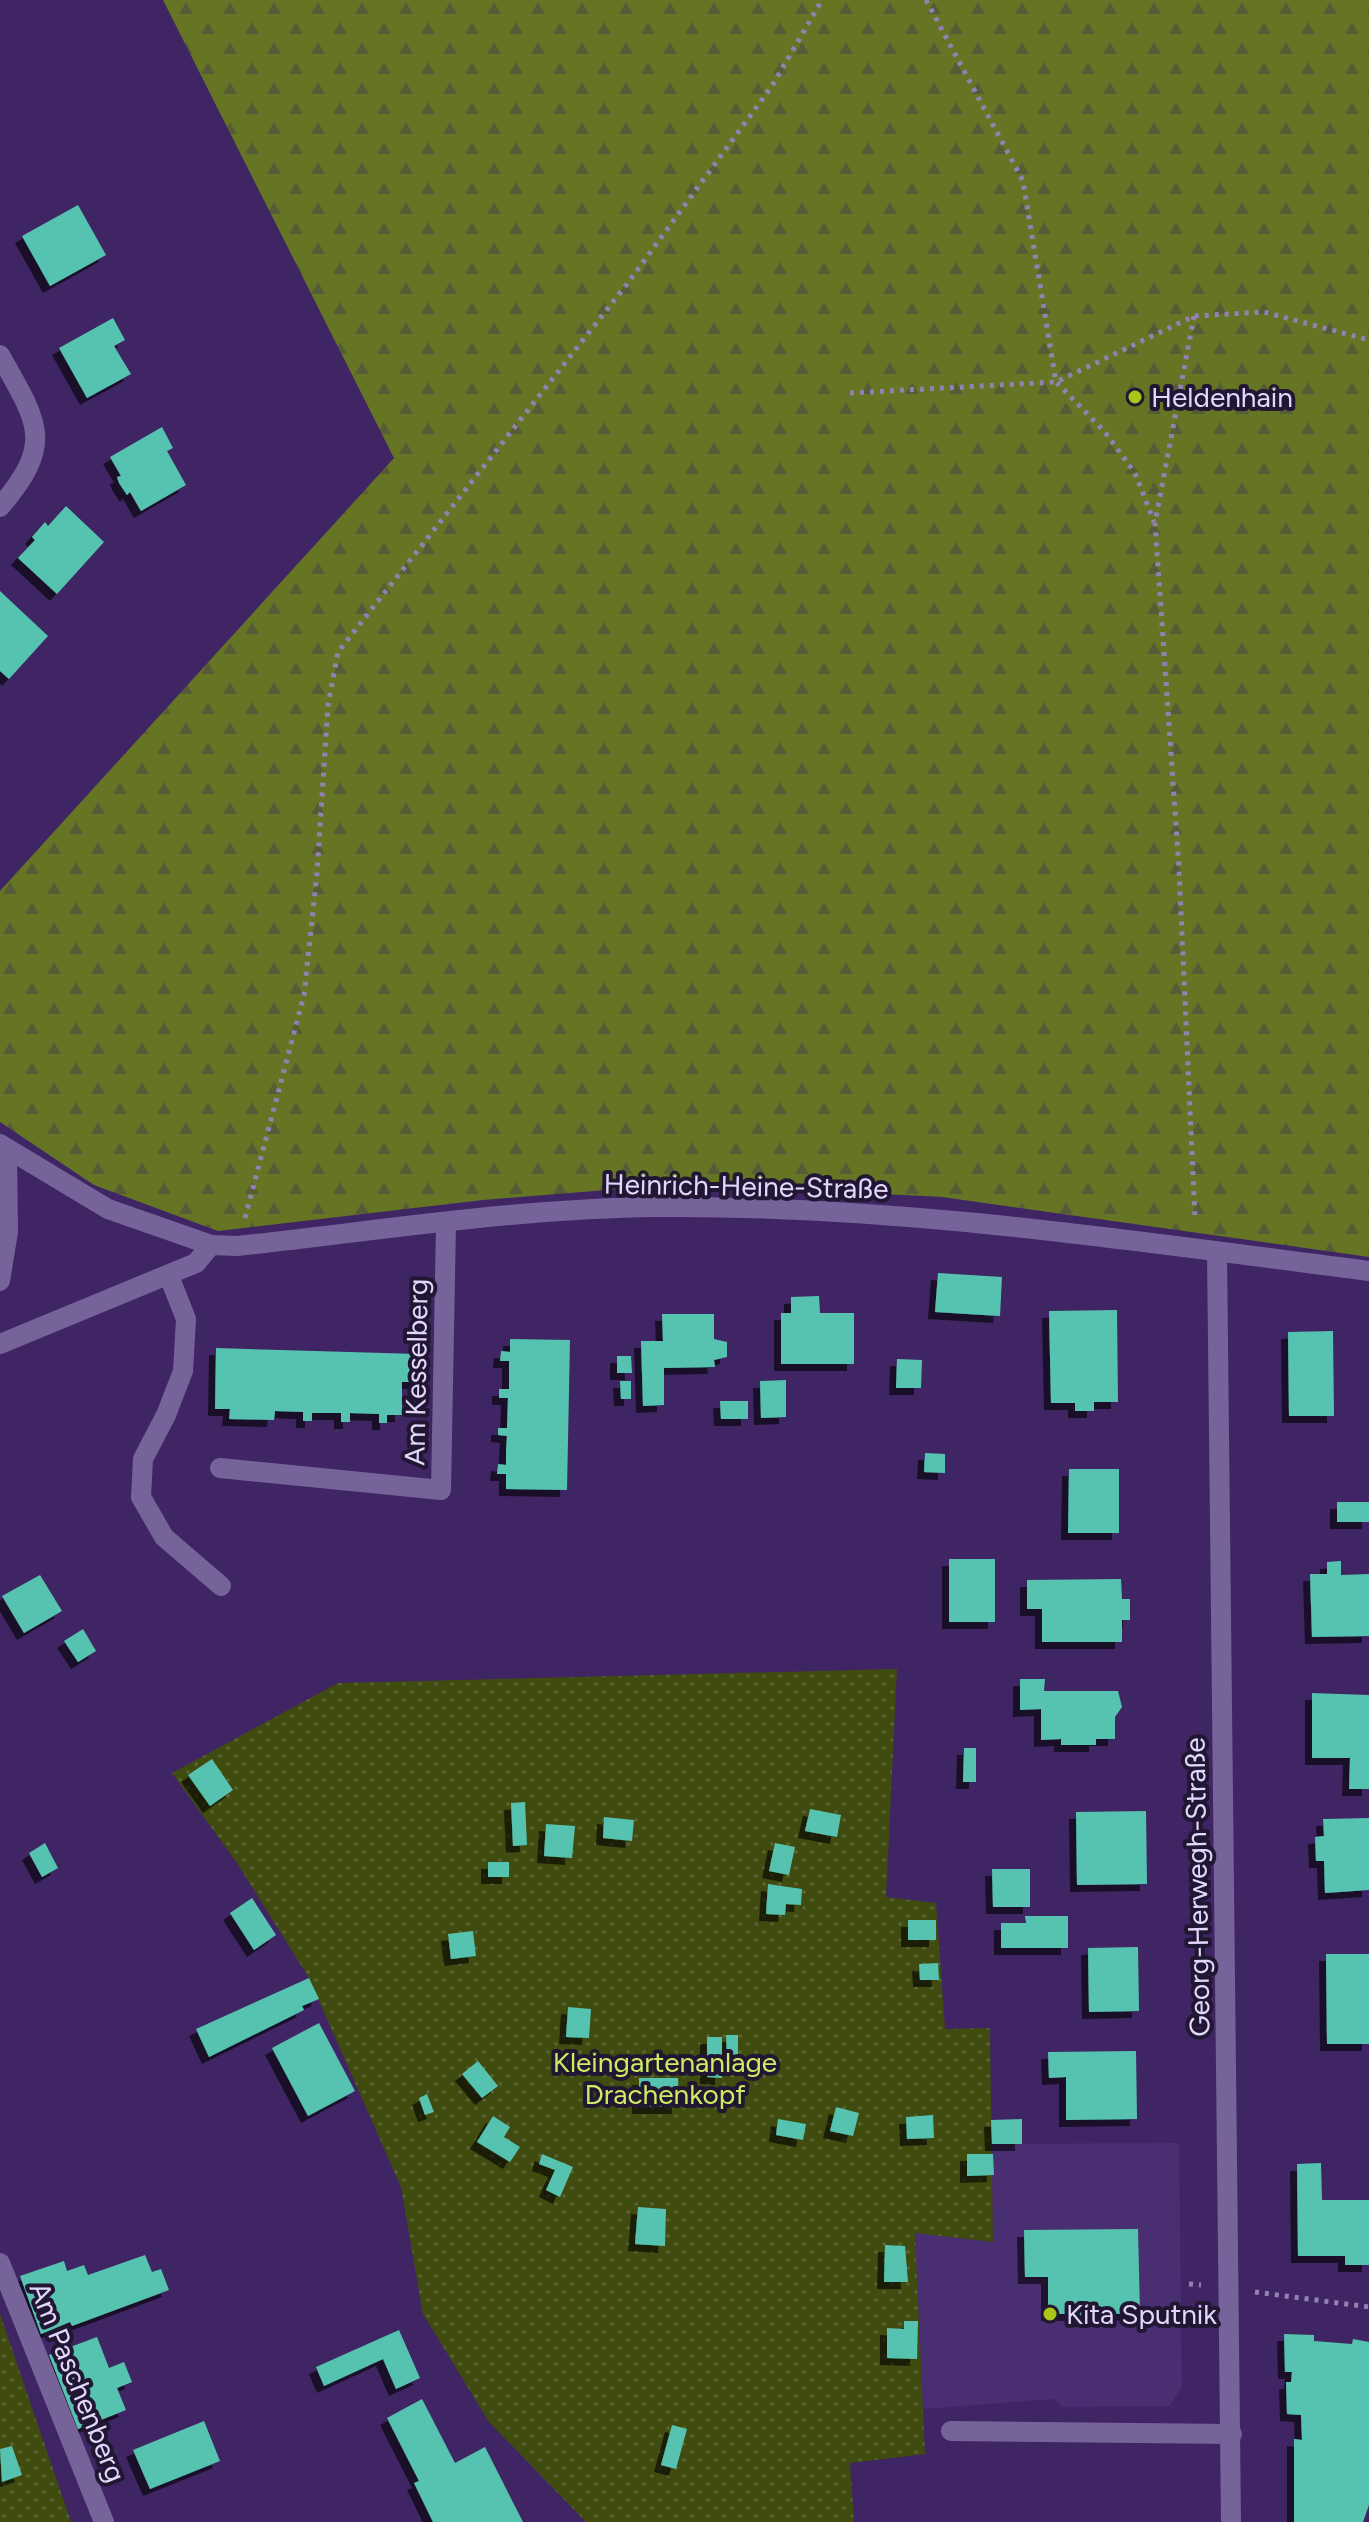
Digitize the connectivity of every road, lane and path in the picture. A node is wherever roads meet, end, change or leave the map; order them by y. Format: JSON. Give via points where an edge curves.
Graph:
{"nodes":[{"id":1,"x":822,"y":0,"type":"edge"},
{"id":2,"x":926,"y":0,"type":"edge"},
{"id":3,"x":1194,"y":316,"type":"junction"},
{"id":4,"x":1369,"y":340,"type":"edge"},
{"id":5,"x":0,"y":355,"type":"edge"},
{"id":6,"x":1056,"y":382,"type":"junction"},
{"id":7,"x":850,"y":393,"type":"dead end"},
{"id":8,"x":0,"y":507,"type":"edge"},
{"id":9,"x":1155,"y":523,"type":"junction"},
{"id":10,"x":3,"y":1147,"type":"edge"},
{"id":11,"x":446,"y":1224,"type":"junction"},
{"id":12,"x":211,"y":1245,"type":"junction"},
{"id":13,"x":237,"y":1246,"type":"junction"},
{"id":14,"x":1190,"y":1248,"type":"junction"},
{"id":15,"x":1217,"y":1252,"type":"junction"},
{"id":16,"x":1369,"y":1271,"type":"edge"},
{"id":17,"x":169,"y":1276,"type":"junction"},
{"id":18,"x":0,"y":1281,"type":"edge"},
{"id":19,"x":0,"y":1344,"type":"edge"},
{"id":20,"x":220,"y":1468,"type":"dead end"},
{"id":21,"x":221,"y":1586,"type":"dead end"},
{"id":22,"x":0,"y":2263,"type":"edge"},
{"id":23,"x":1230,"y":2288,"type":"junction"},
{"id":24,"x":1369,"y":2307,"type":"edge"},
{"id":25,"x":951,"y":2431,"type":"dead end"},
{"id":26,"x":1232,"y":2434,"type":"junction"},
{"id":27,"x":104,"y":2522,"type":"edge"},
{"id":28,"x":1231,"y":2522,"type":"edge"}],
"edges":[{"from":1,"to":13,"type":"path","via":[[772,86],[627,284],[338,652],[328,705],[304,995]]},
{"from":2,"to":6,"type":"path","via":[[1023,181]]},
{"from":3,"to":4,"type":"path","via":[[1264,312]]},
{"from":3,"to":6,"type":"path"},
{"from":3,"to":9,"type":"path"},
{"from":5,"to":8,"type":"street","via":[[33,414],[36,442],[25,478]]},
{"from":6,"to":7,"type":"path"},
{"from":6,"to":9,"type":"path","via":[[1105,432],[1135,473]]},
{"from":9,"to":14,"type":"path","via":[[1179,869],[1195,1224]]},
{"from":10,"to":12,"type":"street","name":"Heinrich-Heine-Straße","via":[[108,1209]]},
{"from":10,"to":18,"type":"street","via":[[8,1232]]},
{"from":11,"to":13,"type":"street","name":"Heinrich-Heine-Straße"},
{"from":11,"to":14,"type":"street","name":"Heinrich-Heine-Straße","via":[[657,1207],[821,1210]]},
{"from":11,"to":20,"type":"street","name":"Am Kesselberg","via":[[441,1490]]},
{"from":12,"to":13,"type":"street","name":"Heinrich-Heine-Straße"},
{"from":12,"to":17,"type":"street","via":[[196,1263]]},
{"from":14,"to":15,"type":"street","name":"Heinrich-Heine-Straße"},
{"from":15,"to":16,"type":"street","name":"Heinrich-Heine-Straße"},
{"from":15,"to":23,"type":"street","name":"Georg-Herwegh-Straße"},
{"from":17,"to":19,"type":"street"},
{"from":17,"to":21,"type":"street","via":[[186,1319],[183,1371],[143,1459],[141,1497],[164,1537]]},
{"from":22,"to":27,"type":"street","name":"Am Paschenberg"},
{"from":23,"to":24,"type":"path"},
{"from":23,"to":26,"type":"street","name":"Georg-Herwegh-Straße"},
{"from":25,"to":26,"type":"street"},
{"from":26,"to":28,"type":"street","name":"Georg-Herwegh-Straße"}]}
